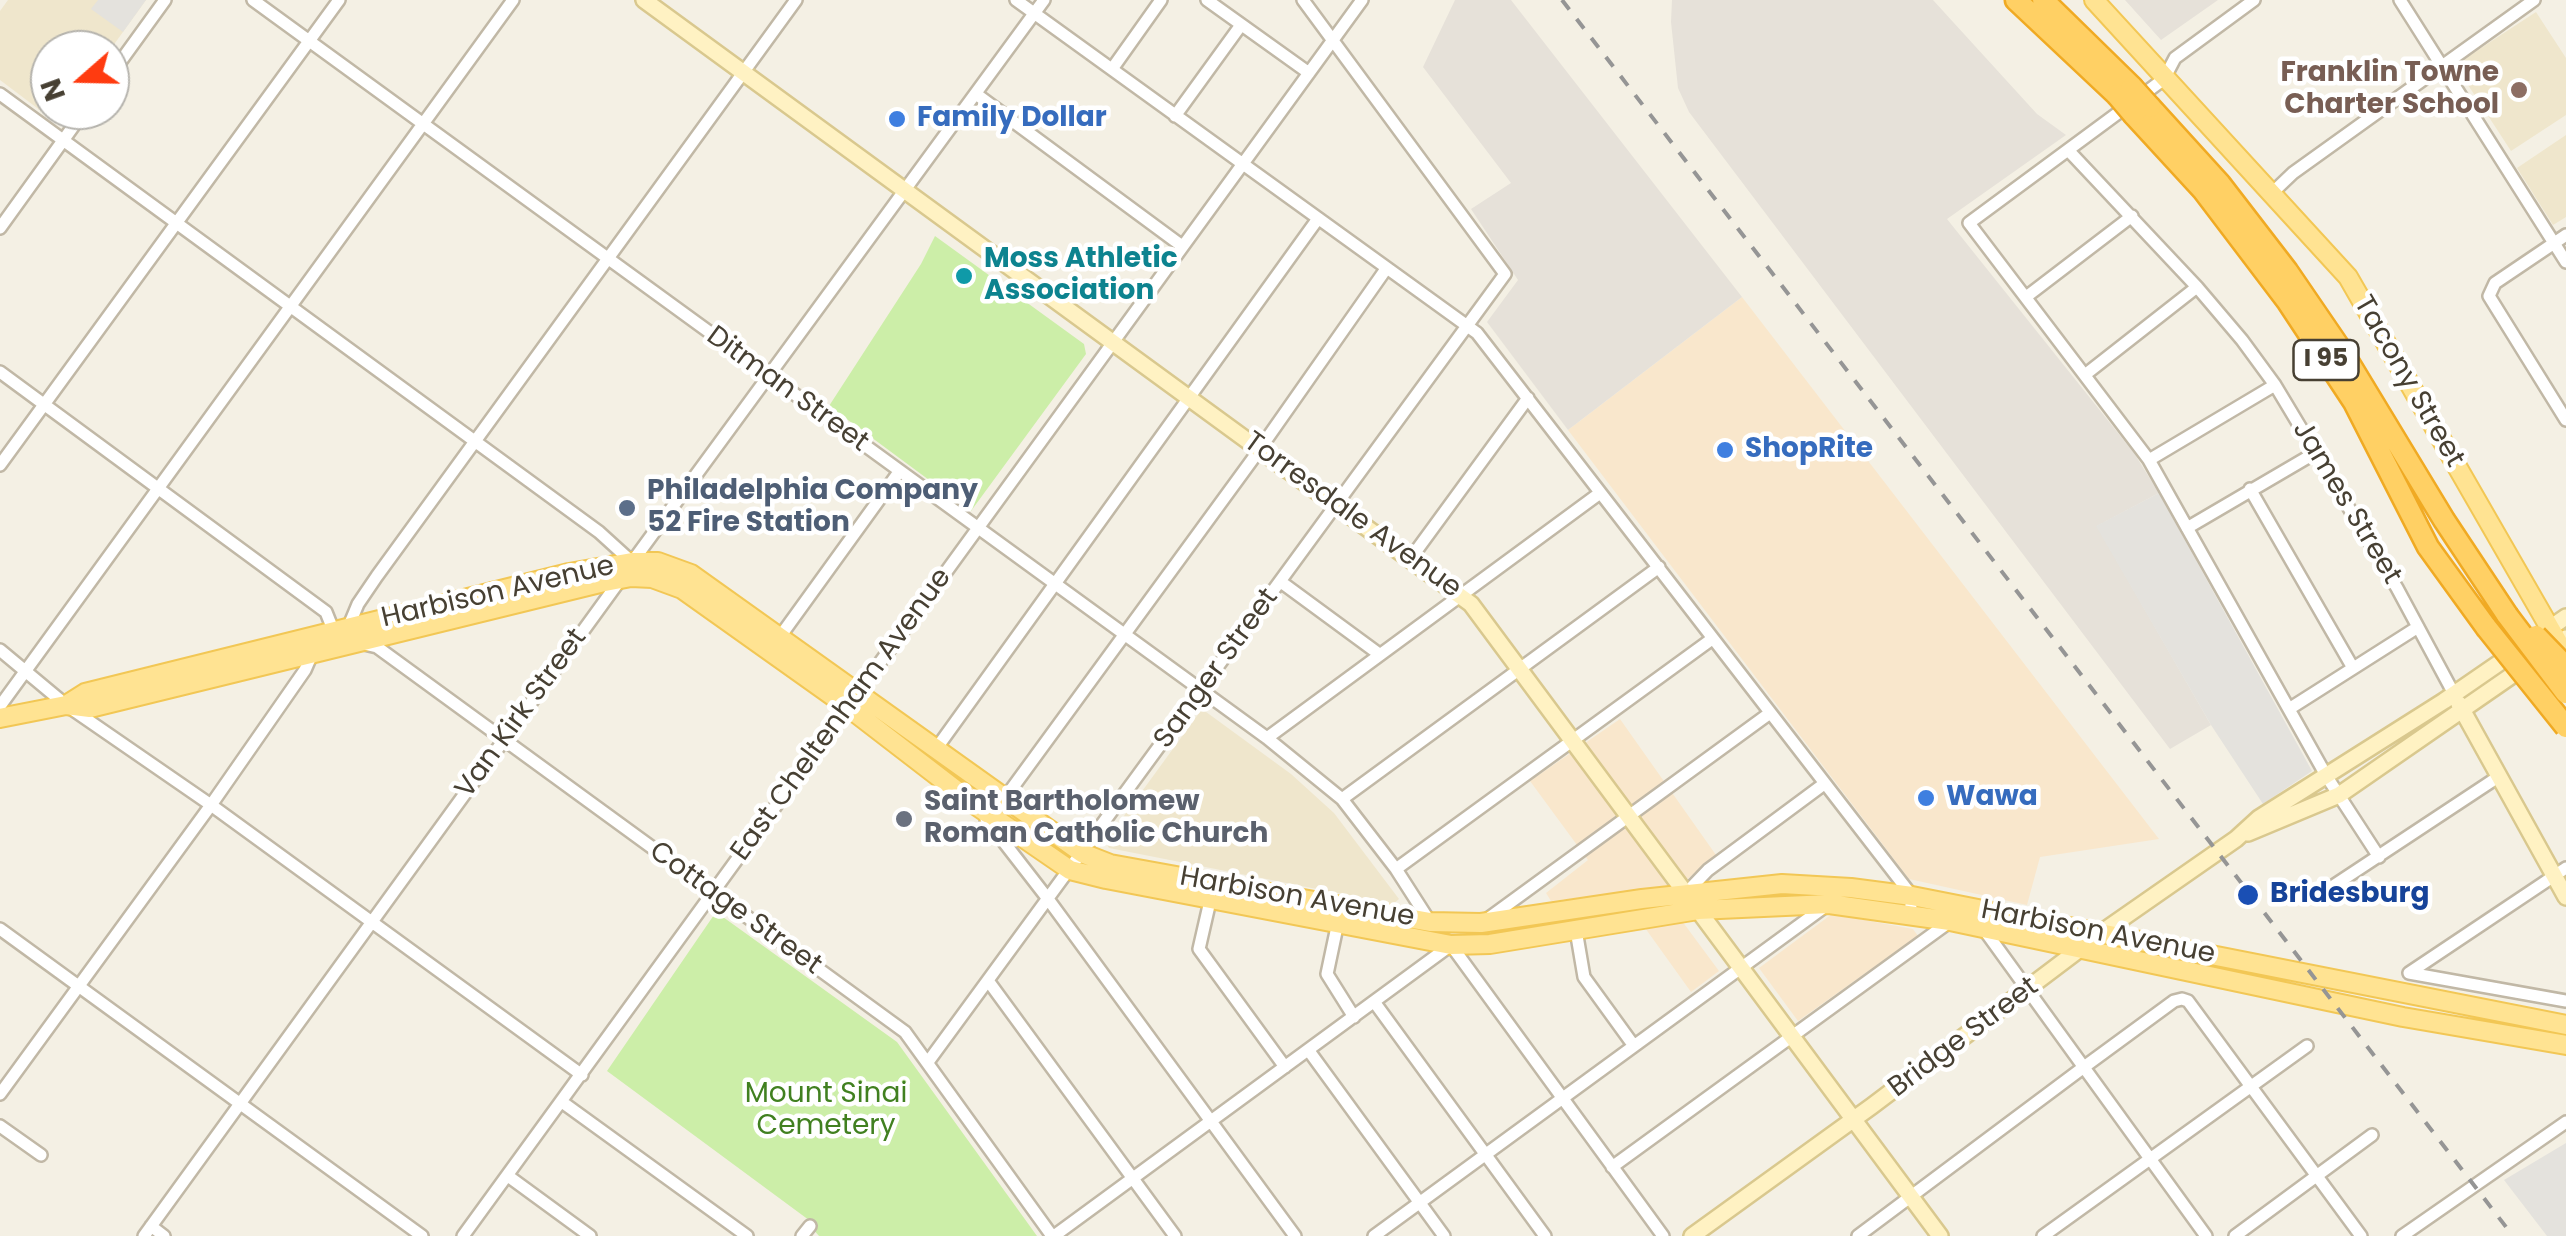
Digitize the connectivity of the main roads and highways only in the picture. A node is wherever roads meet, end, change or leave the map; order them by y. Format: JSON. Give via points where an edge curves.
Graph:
{"nodes":[{"id":1,"x":644,"y":0,"type":"edge"},
{"id":2,"x":2016,"y":0,"type":"edge"},
{"id":3,"x":2043,"y":0,"type":"edge"},
{"id":4,"x":2094,"y":0,"type":"edge"},
{"id":5,"x":2125,"y":91,"type":"junction"},
{"id":6,"x":2142,"y":111,"type":"junction"},
{"id":7,"x":2509,"y":611,"type":"junction"},
{"id":8,"x":2566,"y":617,"type":"edge"},
{"id":9,"x":347,"y":634,"type":"junction"},
{"id":10,"x":2560,"y":641,"type":"edge"},
{"id":11,"x":2566,"y":667,"type":"edge"},
{"id":12,"x":2566,"y":693,"type":"edge"},
{"id":13,"x":852,"y":700,"type":"junction"},
{"id":14,"x":2458,"y":702,"type":"junction"},
{"id":15,"x":66,"y":705,"type":"junction"},
{"id":16,"x":0,"y":718,"type":"edge"},
{"id":17,"x":2566,"y":727,"type":"edge"},
{"id":18,"x":2236,"y":839,"type":"junction"},
{"id":19,"x":2560,"y":872,"type":"edge"},
{"id":20,"x":1686,"y":894,"type":"junction"},
{"id":21,"x":2566,"y":897,"type":"edge"},
{"id":22,"x":1911,"y":905,"type":"junction"},
{"id":23,"x":1698,"y":910,"type":"junction"},
{"id":24,"x":1430,"y":922,"type":"junction"},
{"id":25,"x":1482,"y":924,"type":"junction"},
{"id":26,"x":2101,"y":934,"type":"junction"},
{"id":27,"x":1482,"y":944,"type":"junction"},
{"id":28,"x":1450,"y":945,"type":"junction"},
{"id":29,"x":2083,"y":948,"type":"junction"},
{"id":30,"x":2566,"y":1025,"type":"edge"},
{"id":31,"x":2566,"y":1045,"type":"edge"},
{"id":32,"x":1855,"y":1119,"type":"junction"},
{"id":33,"x":1692,"y":1236,"type":"edge"},
{"id":34,"x":1940,"y":1236,"type":"edge"}],
"edges":[{"from":1,"to":20,"type":"main road","name":"Torresdale Avenue","via":[[1460,595]]},
{"from":2,"to":5,"type":"highway","number":"I 95"},
{"from":3,"to":5,"type":"highway","number":"I 95"},
{"from":4,"to":10,"type":"main road","name":"Tacony Street","via":[[2348,277]]},
{"from":5,"to":6,"type":"highway","number":"I 95","bridge":true},
{"from":6,"to":7,"type":"highway","number":"I 95","via":[[2220,184],[2287,270]]},
{"from":6,"to":17,"type":"highway","number":"I 95","bridge":true,"via":[[2288,302],[2354,402],[2428,547]]},
{"from":7,"to":11,"type":"highway","bridge":true},
{"from":7,"to":12,"type":"highway","bridge":true},
{"from":8,"to":10,"type":"main road","name":"Bridge Street"},
{"from":9,"to":13,"type":"main road","name":"Harbison Avenue","via":[[620,578],[652,578],[682,589]]},
{"from":9,"to":13,"type":"main road","name":"Harbison Avenue","via":[[569,574],[658,562],[680,568]]},
{"from":9,"to":15,"type":"main road","name":"Harbison Avenue","via":[[86,693]]},
{"from":9,"to":15,"type":"main road","name":"Harbison Avenue","via":[[312,654],[90,708]]},
{"from":10,"to":14,"type":"main road","name":"Bridge Street"},
{"from":13,"to":24,"type":"main road","name":"Harbison Avenue","via":[[936,748],[1082,853],[1110,864]]},
{"from":13,"to":28,"type":"main road","name":"Harbison Avenue","via":[[974,804],[1070,870]]},
{"from":14,"to":18,"type":"main road","name":"Bridge Street","via":[[2259,818]]},
{"from":14,"to":18,"type":"main road","name":"Bridge Street","via":[[2339,795]]},
{"from":14,"to":19,"type":"main road","name":"James Street"},
{"from":15,"to":16,"type":"main road","name":"Harbison Avenue"},
{"from":18,"to":26,"type":"main road","name":"Bridge Street"},
{"from":19,"to":21,"type":"main road","name":"James Street"},
{"from":20,"to":22,"type":"main road","name":"Harbison Avenue","via":[[1782,884]]},
{"from":20,"to":23,"type":"main road","name":"Torresdale Avenue"},
{"from":20,"to":25,"type":"main road","name":"Harbison Avenue"},
{"from":22,"to":23,"type":"main road","name":"Harbison Avenue"},
{"from":22,"to":26,"type":"main road","name":"Harbison Avenue","via":[[1967,908]]},
{"from":22,"to":29,"type":"main road","name":"Harbison Avenue","via":[[1950,921]]},
{"from":23,"to":27,"type":"main road","name":"Harbison Avenue"},
{"from":23,"to":32,"type":"main road","name":"Torresdale Avenue"},
{"from":24,"to":25,"type":"main road","name":"Harbison Avenue"},
{"from":24,"to":28,"type":"main road"},
{"from":25,"to":27,"type":"main road"},
{"from":26,"to":29,"type":"main road","name":"Bridge Street"},
{"from":26,"to":30,"type":"main road","name":"Harbison Avenue"},
{"from":27,"to":28,"type":"main road","name":"Harbison Avenue"},
{"from":29,"to":31,"type":"main road","name":"Harbison Avenue"},
{"from":29,"to":32,"type":"main road","name":"Bridge Street"},
{"from":32,"to":33,"type":"main road","name":"Bridge Street"},
{"from":32,"to":34,"type":"main road","name":"Torresdale Avenue"}]}
